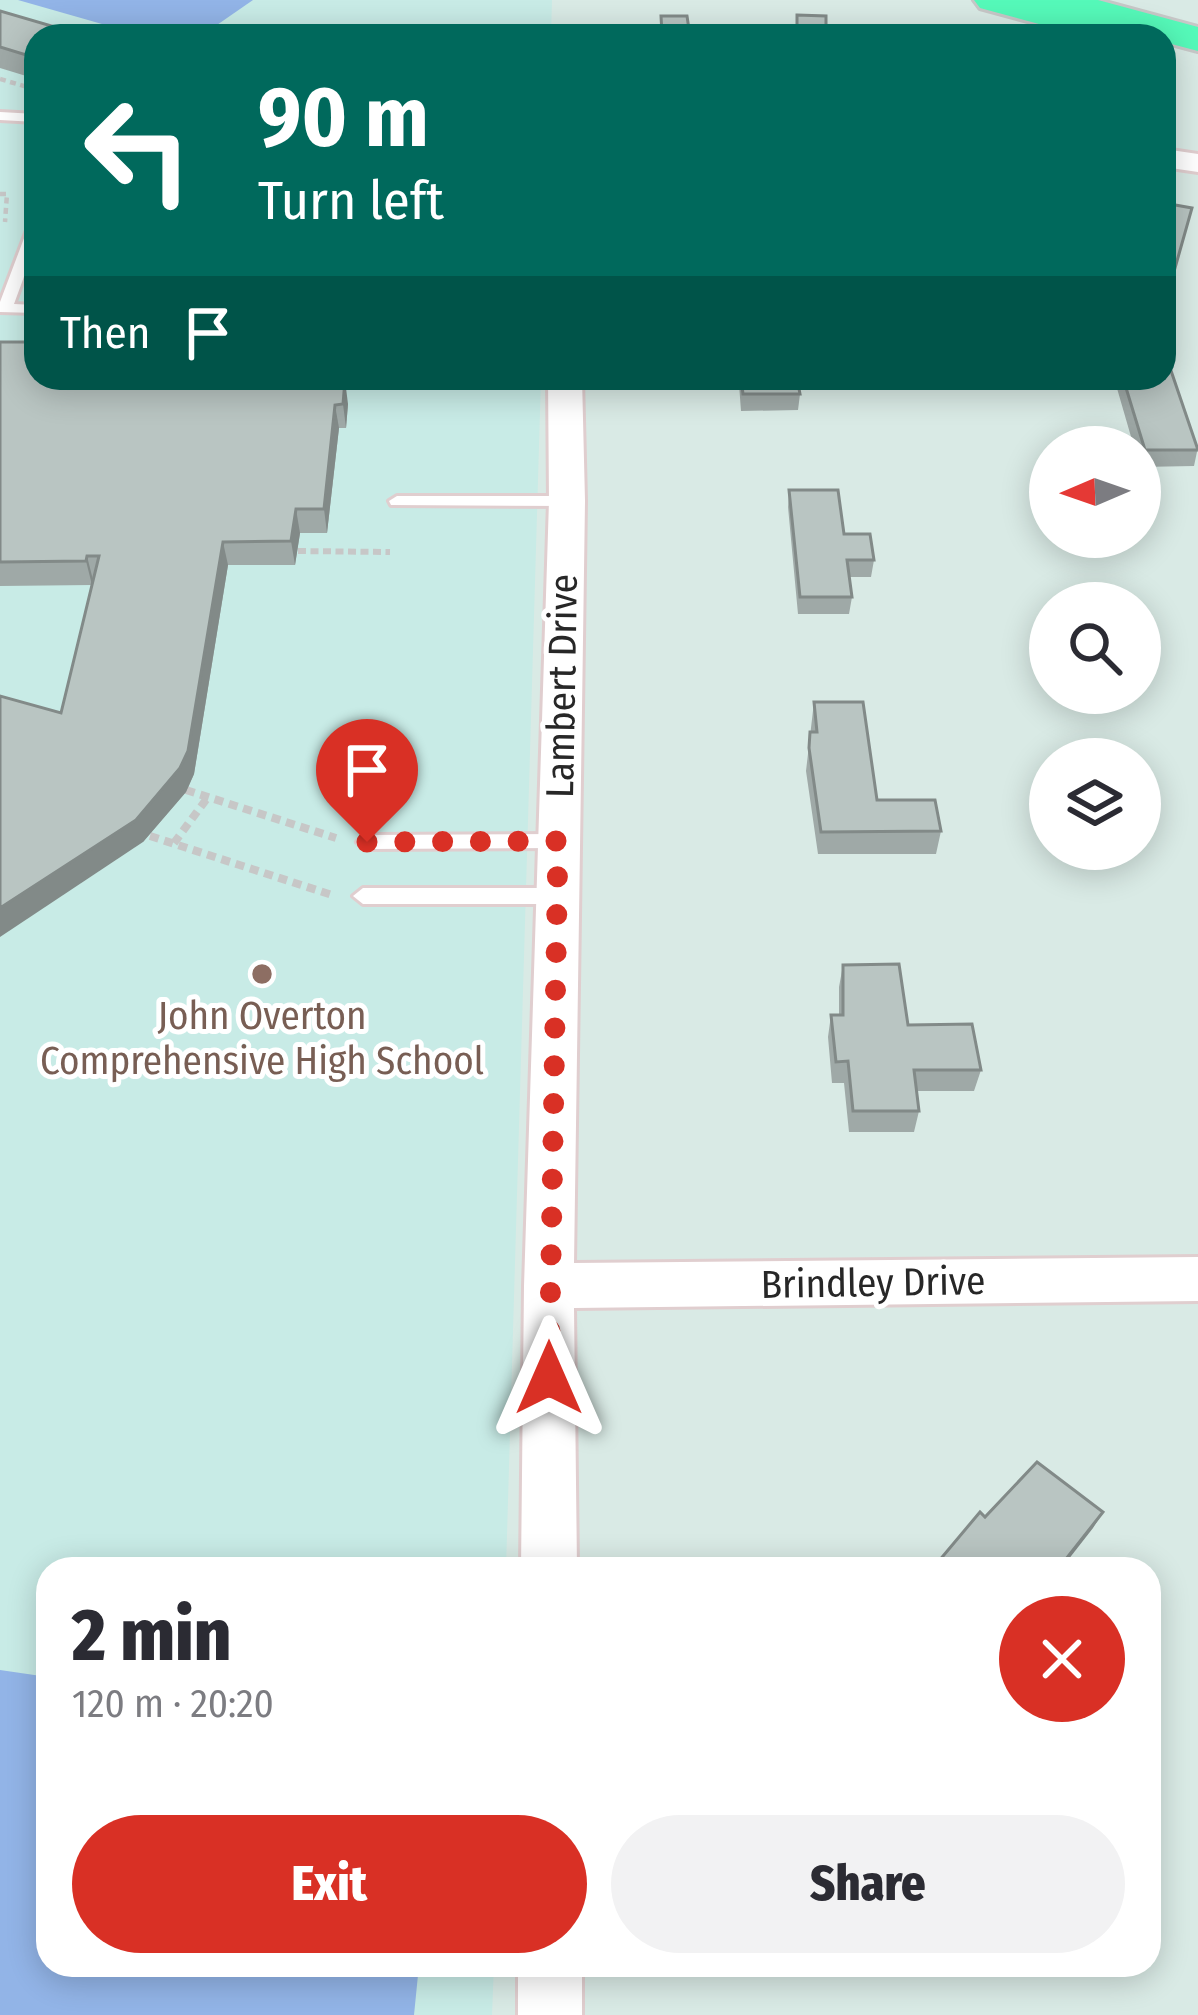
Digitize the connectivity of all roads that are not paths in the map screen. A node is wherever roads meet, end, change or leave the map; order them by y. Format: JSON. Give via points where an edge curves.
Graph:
{"nodes":[{"id":1,"x":993,"y":0,"type":"edge"},
{"id":2,"x":1055,"y":0,"type":"edge"},
{"id":3,"x":1084,"y":24,"type":"edge"},
{"id":4,"x":1143,"y":24,"type":"edge"},
{"id":5,"x":24,"y":254,"type":"edge"},
{"id":6,"x":2,"y":308,"type":"edge"},
{"id":7,"x":565,"y":390,"type":"edge"},
{"id":8,"x":567,"y":500,"type":"junction"},
{"id":9,"x":397,"y":501,"type":"dead end"},
{"id":10,"x":558,"y":841,"type":"junction"},
{"id":11,"x":367,"y":842,"type":"dead end"},
{"id":12,"x":556,"y":896,"type":"junction"},
{"id":13,"x":352,"y":897,"type":"road end"},
{"id":14,"x":1198,"y":1279,"type":"edge"},
{"id":15,"x":549,"y":1286,"type":"junction"},
{"id":16,"x":549,"y":1557,"type":"edge"},
{"id":17,"x":550,"y":1977,"type":"edge"},
{"id":18,"x":550,"y":2015,"type":"edge"}],
"edges":[{"from":1,"to":3,"type":"highway"},
{"from":2,"to":4,"type":"highway"},
{"from":5,"to":6,"type":"lane"},
{"from":7,"to":8,"type":"street","name":"Lambert Drive"},
{"from":8,"to":9,"type":"lane"},
{"from":8,"to":10,"type":"street","name":"Lambert Drive"},
{"from":10,"to":11,"type":"lane"},
{"from":10,"to":12,"type":"street","name":"Lambert Drive"},
{"from":12,"to":13,"type":"lane"},
{"from":12,"to":15,"type":"street","name":"Lambert Drive"},
{"from":14,"to":15,"type":"street","name":"Brindley Drive"},
{"from":15,"to":16,"type":"street","name":"Lambert Drive"},
{"from":17,"to":18,"type":"street"}]}
